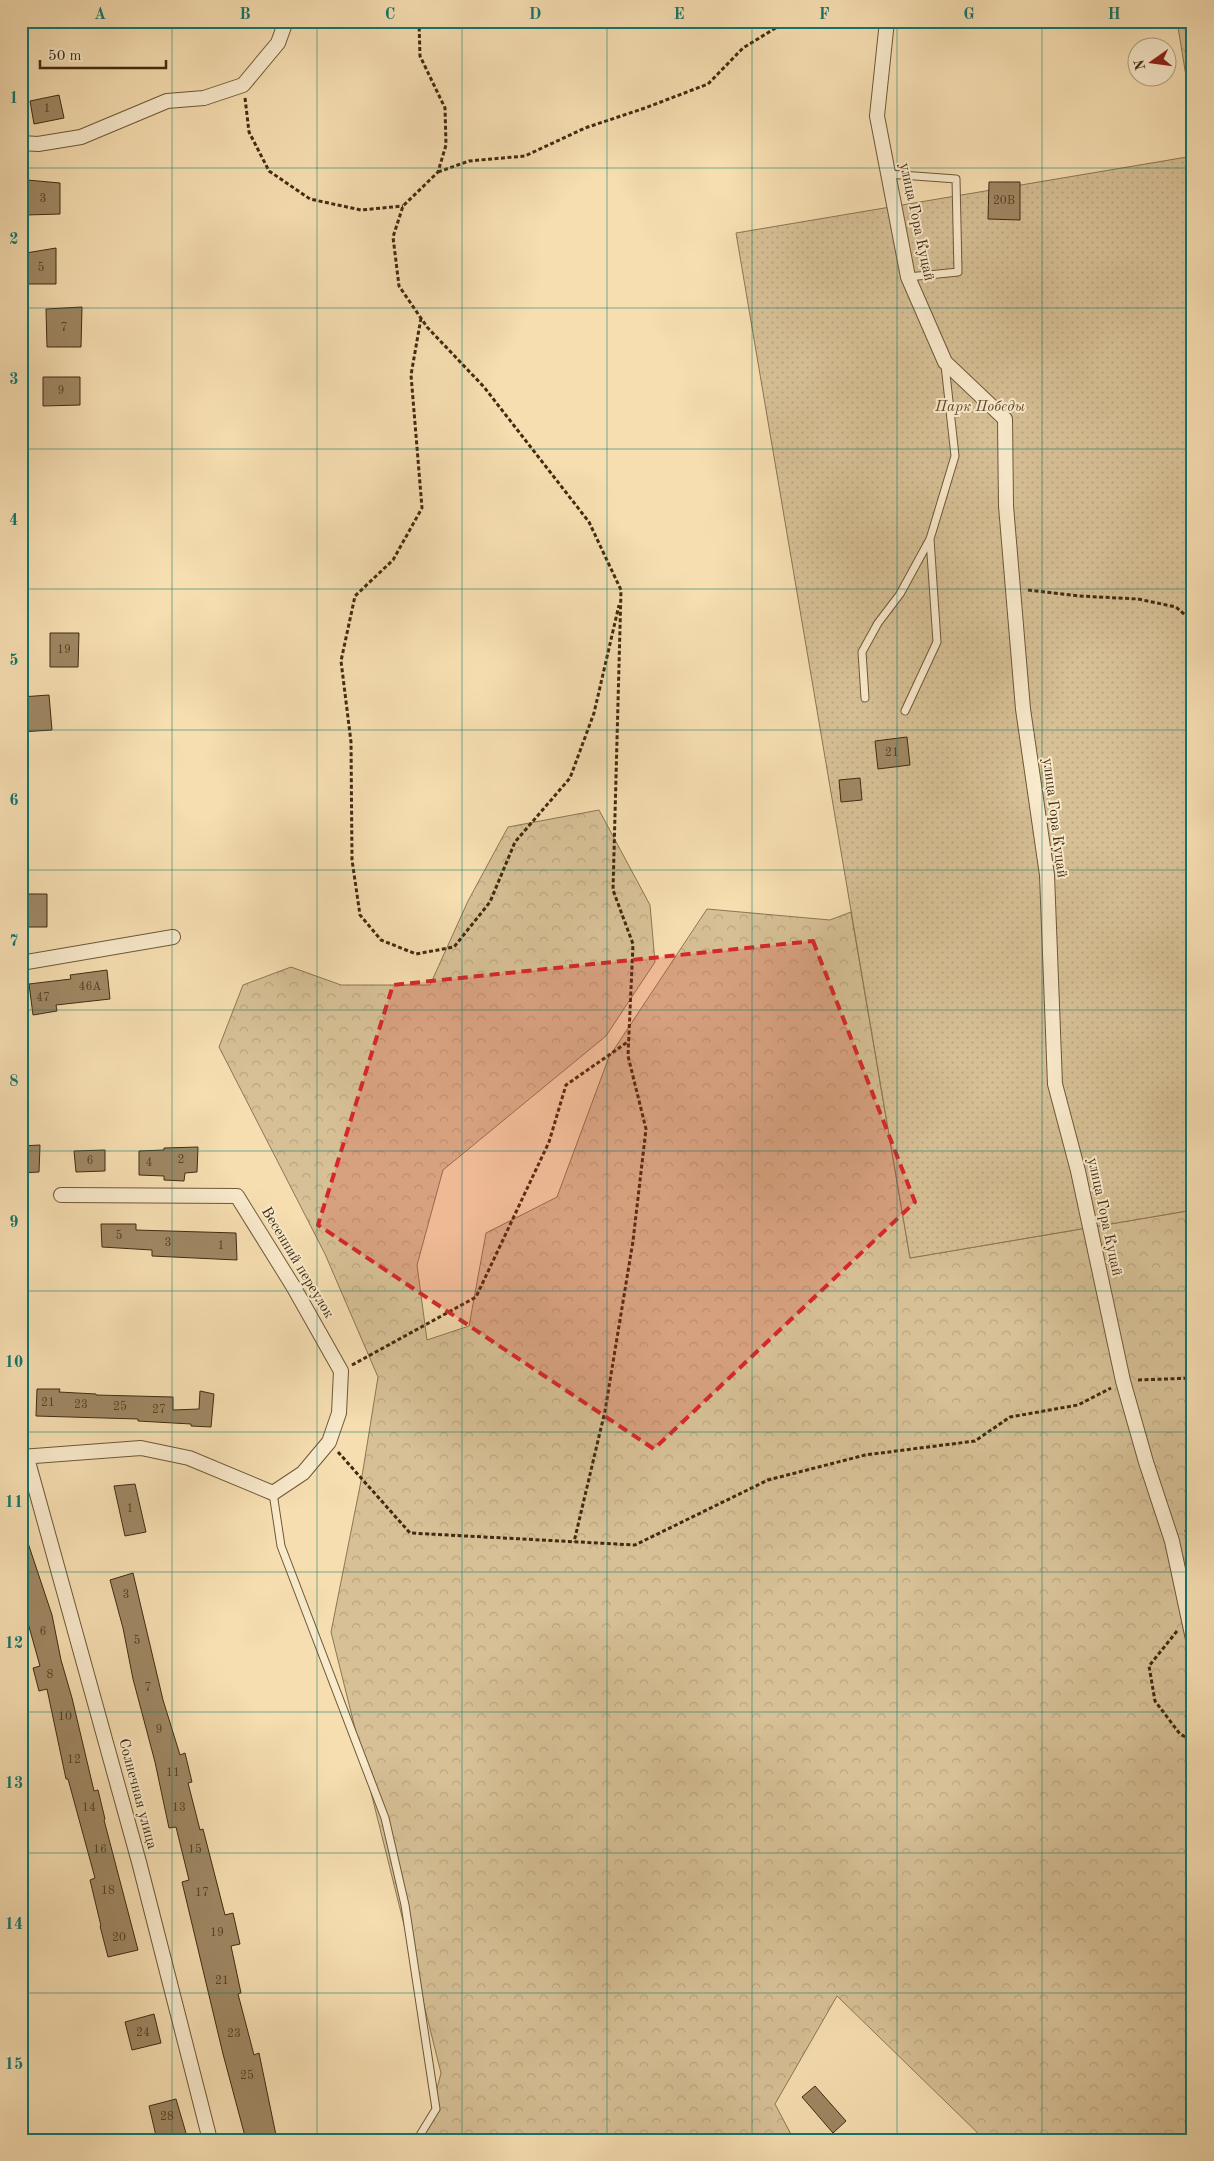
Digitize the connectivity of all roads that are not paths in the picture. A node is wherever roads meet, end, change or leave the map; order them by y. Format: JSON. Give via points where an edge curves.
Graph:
{"nodes":[{"id":1,"x":286,"y":21,"type":"edge"},
{"id":2,"x":887,"y":21,"type":"edge"},
{"id":3,"x":21,"y":143,"type":"edge"},
{"id":4,"x":888,"y":174,"type":"junction"},
{"id":5,"x":908,"y":277,"type":"junction"},
{"id":6,"x":945,"y":362,"type":"junction"},
{"id":7,"x":930,"y":539,"type":"junction"},
{"id":8,"x":865,"y":698,"type":"dead end"},
{"id":9,"x":905,"y":711,"type":"dead end"},
{"id":10,"x":172,"y":938,"type":"dead end"},
{"id":11,"x":21,"y":963,"type":"edge"},
{"id":12,"x":61,"y":1195,"type":"dead end"},
{"id":13,"x":24,"y":1458,"type":"edge"},
{"id":14,"x":273,"y":1493,"type":"junction"},
{"id":15,"x":1193,"y":1639,"type":"edge"},
{"id":16,"x":210,"y":2140,"type":"edge"},
{"id":17,"x":416,"y":2140,"type":"edge"}],
"edges":[{"from":1,"to":3,"type":"street","via":[[278,43],[243,86],[204,98],[167,101],[81,137],[38,144]]},
{"from":2,"to":4,"type":"street","name":"улица Гора Куцай","via":[[877,116]]},
{"from":4,"to":5,"type":"street","name":"улица Гора Куцай"},
{"from":4,"to":5,"type":"lane","via":[[956,179],[958,272]]},
{"from":5,"to":6,"type":"street","name":"улица Гора Куцай"},
{"from":6,"to":7,"type":"lane","via":[[954,456]]},
{"from":6,"to":15,"type":"street","name":"улица Гора Куцай","via":[[1004,419],[1006,506],[1023,709],[1046,875],[1055,1084],[1078,1170],[1123,1381],[1172,1541]]},
{"from":7,"to":8,"type":"lane","via":[[900,594],[878,623],[862,652]]},
{"from":7,"to":9,"type":"lane","via":[[937,642]]},
{"from":10,"to":11,"type":"street"},
{"from":12,"to":14,"type":"street","name":"Весенний переулок","via":[[237,1196],[341,1371],[339,1413],[329,1442],[303,1473]]},
{"from":13,"to":14,"type":"street","via":[[141,1448],[189,1458]]},
{"from":13,"to":16,"type":"street","name":"Солнечная улица","via":[[139,1862]]},
{"from":14,"to":17,"type":"lane","via":[[281,1546],[385,1818],[405,1905],[436,2109]]}]}
